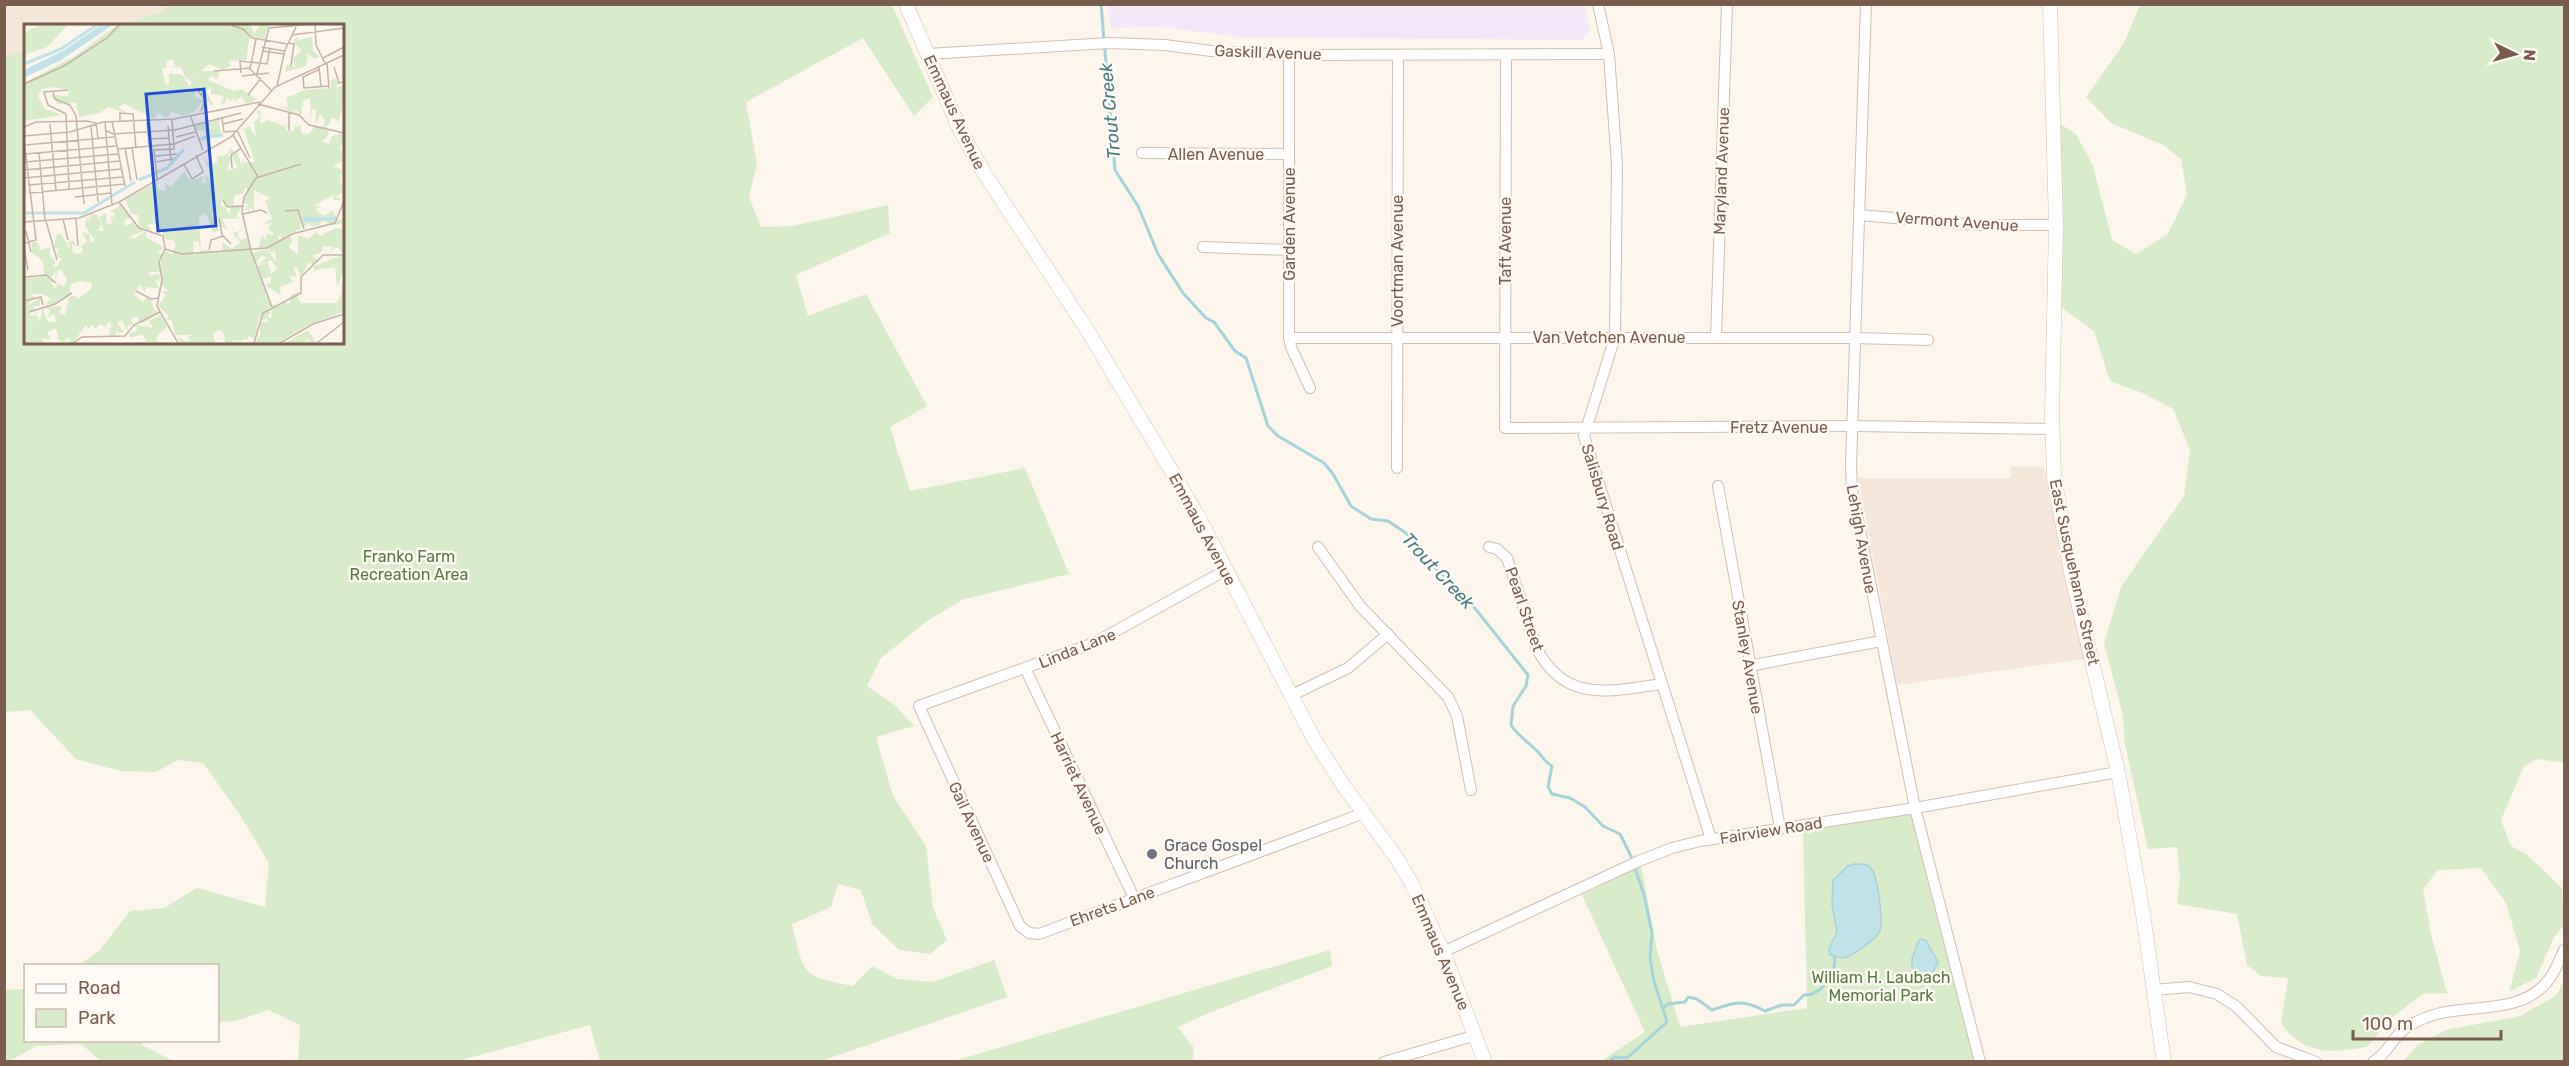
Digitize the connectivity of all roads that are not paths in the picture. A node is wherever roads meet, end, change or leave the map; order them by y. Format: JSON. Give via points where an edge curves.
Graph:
{"nodes":[{"id":1,"x":906,"y":4,"type":"edge"},
{"id":2,"x":1598,"y":4,"type":"edge"},
{"id":3,"x":1727,"y":4,"type":"edge"},
{"id":4,"x":1866,"y":4,"type":"edge"},
{"id":5,"x":2050,"y":4,"type":"edge"},
{"id":6,"x":927,"y":54,"type":"junction"},
{"id":7,"x":1610,"y":54,"type":"junction"},
{"id":8,"x":1289,"y":55,"type":"junction"},
{"id":9,"x":1398,"y":55,"type":"junction"},
{"id":10,"x":1506,"y":55,"type":"junction"},
{"id":11,"x":1142,"y":153,"type":"dead end"},
{"id":12,"x":1289,"y":154,"type":"junction"},
{"id":13,"x":1859,"y":214,"type":"junction"},
{"id":14,"x":2056,"y":225,"type":"junction"},
{"id":15,"x":1203,"y":247,"type":"dead end"},
{"id":16,"x":1290,"y":250,"type":"junction"},
{"id":17,"x":1505,"y":337,"type":"junction"},
{"id":18,"x":1615,"y":337,"type":"junction"},
{"id":19,"x":1289,"y":338,"type":"junction"},
{"id":20,"x":1397,"y":338,"type":"junction"},
{"id":21,"x":1716,"y":338,"type":"junction"},
{"id":22,"x":1854,"y":338,"type":"junction"},
{"id":23,"x":1928,"y":340,"type":"dead end"},
{"id":24,"x":1310,"y":388,"type":"dead end"},
{"id":25,"x":1852,"y":426,"type":"junction"},
{"id":26,"x":1505,"y":428,"type":"joint"},
{"id":27,"x":1586,"y":428,"type":"junction"},
{"id":28,"x":2052,"y":429,"type":"junction"},
{"id":29,"x":1397,"y":468,"type":"dead end"},
{"id":30,"x":1718,"y":486,"type":"dead end"},
{"id":31,"x":1318,"y":547,"type":"dead end"},
{"id":32,"x":1489,"y":547,"type":"dead end"},
{"id":33,"x":1226,"y":570,"type":"junction"},
{"id":34,"x":1388,"y":634,"type":"junction"},
{"id":35,"x":1881,"y":641,"type":"junction"},
{"id":36,"x":1749,"y":666,"type":"junction"},
{"id":37,"x":1025,"y":668,"type":"junction"},
{"id":38,"x":1662,"y":684,"type":"junction"},
{"id":39,"x":1290,"y":696,"type":"junction"},
{"id":40,"x":919,"y":706,"type":"joint"},
{"id":41,"x":2118,"y":772,"type":"junction"},
{"id":42,"x":1471,"y":790,"type":"dead end"},
{"id":43,"x":1915,"y":808,"type":"junction"},
{"id":44,"x":1364,"y":813,"type":"junction"},
{"id":45,"x":1780,"y":828,"type":"junction"},
{"id":46,"x":1711,"y":839,"type":"junction"},
{"id":47,"x":1134,"y":898,"type":"junction"},
{"id":48,"x":1029,"y":933,"type":"joint"},
{"id":49,"x":2565,"y":950,"type":"edge"},
{"id":50,"x":1443,"y":952,"type":"junction"},
{"id":51,"x":2153,"y":990,"type":"junction"},
{"id":52,"x":1476,"y":1035,"type":"junction"},
{"id":53,"x":1384,"y":1062,"type":"edge"},
{"id":54,"x":1485,"y":1062,"type":"edge"},
{"id":55,"x":1980,"y":1062,"type":"edge"},
{"id":56,"x":2164,"y":1062,"type":"edge"},
{"id":57,"x":2316,"y":1062,"type":"edge"},
{"id":58,"x":2373,"y":1062,"type":"edge"}],
"edges":[{"from":1,"to":6,"type":"main road","name":"Emmaus Avenue"},
{"from":2,"to":7,"type":"street","name":"Salisbury Road"},
{"from":3,"to":21,"type":"street","name":"Maryland Avenue"},
{"from":4,"to":13,"type":"street","name":"Lehigh Avenue"},
{"from":5,"to":14,"type":"main road","name":"East Susquehanna Street"},
{"from":6,"to":8,"type":"street","name":"Gaskill Avenue","via":[[1104,44]]},
{"from":6,"to":33,"type":"main road","name":"Emmaus Avenue","via":[[960,130],[984,173],[1127,396]]},
{"from":7,"to":10,"type":"street","name":"Gaskill Avenue"},
{"from":7,"to":18,"type":"street","name":"Salisbury Road","via":[[1617,165]]},
{"from":8,"to":9,"type":"street","name":"Gaskill Avenue"},
{"from":8,"to":12,"type":"street","name":"Garden Avenue"},
{"from":9,"to":10,"type":"street","name":"Gaskill Avenue"},
{"from":9,"to":20,"type":"street","name":"Voortman Avenue"},
{"from":10,"to":17,"type":"street","name":"Taft Avenue"},
{"from":11,"to":12,"type":"street","name":"Allen Avenue"},
{"from":12,"to":16,"type":"street","name":"Garden Avenue"},
{"from":13,"to":14,"type":"street","name":"Vermont Avenue","via":[[1977,225]]},
{"from":13,"to":22,"type":"street","name":"Lehigh Avenue"},
{"from":14,"to":28,"type":"main road","name":"East Susquehanna Street"},
{"from":15,"to":16,"type":"street"},
{"from":16,"to":19,"type":"street","name":"Garden Avenue"},
{"from":17,"to":18,"type":"street","name":"Van Vetchen Avenue"},
{"from":17,"to":20,"type":"street","name":"Van Vetchen Avenue"},
{"from":17,"to":26,"type":"street","name":"Taft Avenue"},
{"from":18,"to":21,"type":"street","name":"Van Vetchen Avenue"},
{"from":18,"to":27,"type":"street","name":"Salisbury Road"},
{"from":19,"to":20,"type":"street","name":"Van Vetchen Avenue"},
{"from":19,"to":24,"type":"street","name":"Garden Avenue"},
{"from":20,"to":29,"type":"street","name":"Voortman Avenue"},
{"from":21,"to":22,"type":"street","name":"Van Vetchen Avenue"},
{"from":22,"to":23,"type":"street","name":"Van Vetchen Avenue"},
{"from":22,"to":25,"type":"street","name":"Lehigh Avenue"},
{"from":25,"to":27,"type":"street","name":"Fretz Avenue"},
{"from":25,"to":28,"type":"street","name":"Fretz Avenue"},
{"from":25,"to":35,"type":"street","name":"Lehigh Avenue","via":[[1852,490]]},
{"from":26,"to":27,"type":"street","name":"Fretz Avenue"},
{"from":27,"to":38,"type":"street","name":"Salisbury Road","via":[[1584,436]]},
{"from":28,"to":41,"type":"main road","name":"East Susquehanna Street","via":[[2057,502]]},
{"from":30,"to":36,"type":"street","name":"Stanley Avenue"},
{"from":31,"to":34,"type":"street","via":[[1360,606]]},
{"from":32,"to":38,"type":"street","name":"Pearl Street","via":[[1507,558],[1537,649],[1560,678],[1597,692]]},
{"from":33,"to":37,"type":"street","name":"Linda Lane","via":[[1109,636]]},
{"from":33,"to":39,"type":"main road","name":"Emmaus Avenue"},
{"from":34,"to":39,"type":"street","via":[[1348,668]]},
{"from":34,"to":42,"type":"street","via":[[1439,685],[1451,703]]},
{"from":35,"to":36,"type":"street"},
{"from":35,"to":43,"type":"street","name":"Lehigh Avenue"},
{"from":36,"to":45,"type":"street","name":"Stanley Avenue"},
{"from":37,"to":40,"type":"street","name":"Linda Lane"},
{"from":37,"to":47,"type":"street","name":"Harriet Avenue"},
{"from":38,"to":46,"type":"street","name":"Salisbury Road"},
{"from":39,"to":44,"type":"main road","name":"Emmaus Avenue"},
{"from":40,"to":48,"type":"street","name":"Gail Avenue","via":[[1020,926]]},
{"from":41,"to":43,"type":"street","name":"Fairview Road"},
{"from":41,"to":51,"type":"main road","name":"East Susquehanna Street"},
{"from":43,"to":45,"type":"street","name":"Fairview Road"},
{"from":43,"to":55,"type":"street","name":"Lehigh Avenue"},
{"from":44,"to":47,"type":"street","name":"Ehrets Lane"},
{"from":44,"to":50,"type":"main road","name":"Emmaus Avenue","via":[[1412,884]]},
{"from":45,"to":46,"type":"street","name":"Fairview Road"},
{"from":46,"to":50,"type":"street","name":"Fairview Road","via":[[1672,848],[1634,863]]},
{"from":47,"to":48,"type":"street","name":"Ehrets Lane","via":[[1039,934]]},
{"from":49,"to":58,"type":"street","via":[[2547,982],[2528,998],[2424,1018],[2401,1031],[2385,1054]]},
{"from":50,"to":52,"type":"main road","name":"Emmaus Avenue"},
{"from":51,"to":56,"type":"main road","name":"East Susquehanna Street"},
{"from":51,"to":57,"type":"street","via":[[2189,987],[2217,994],[2237,1007],[2276,1047]]},
{"from":52,"to":53,"type":"street"},
{"from":52,"to":54,"type":"main road","name":"Emmaus Avenue"}]}
